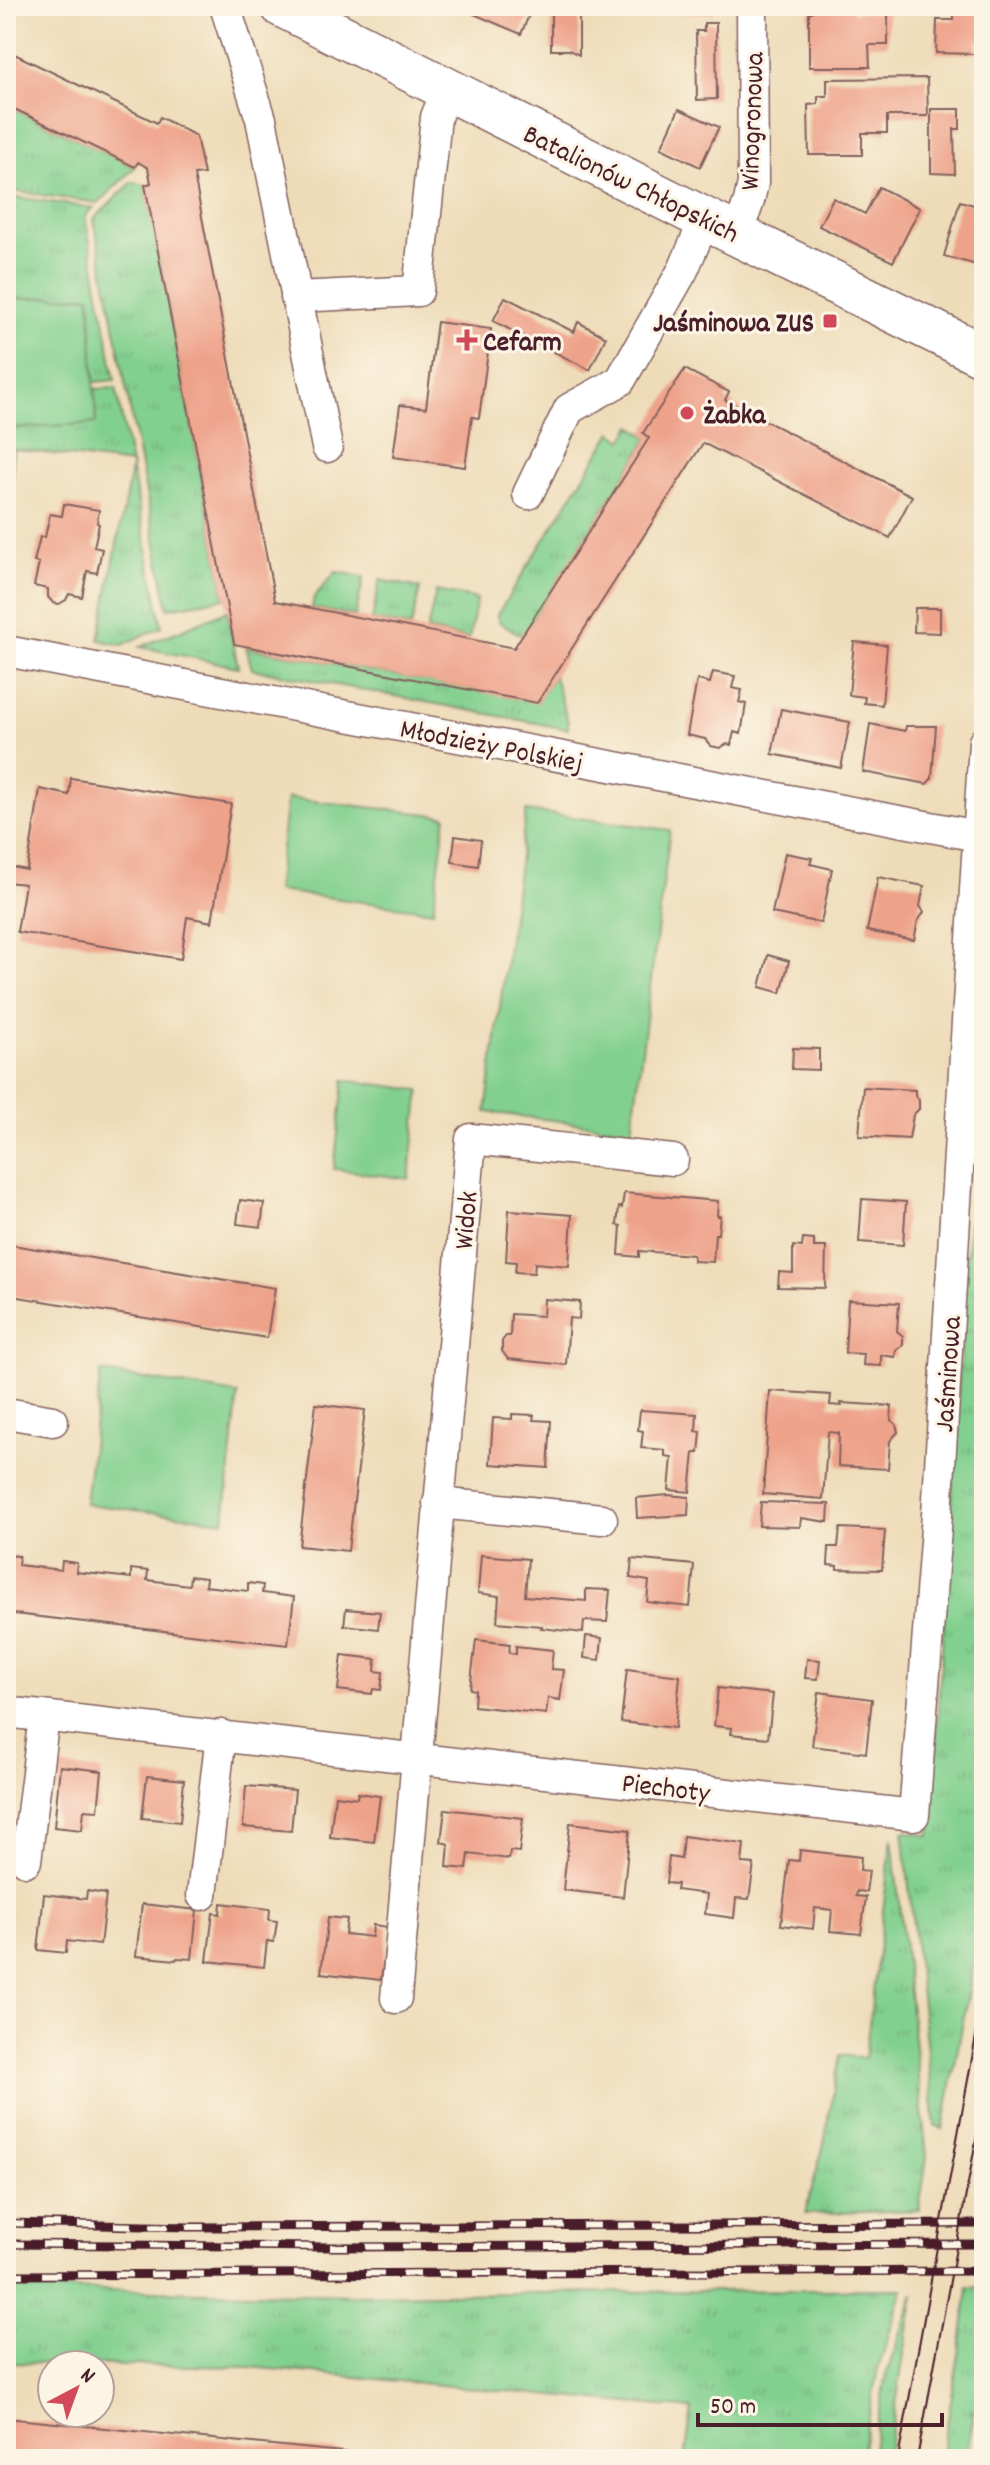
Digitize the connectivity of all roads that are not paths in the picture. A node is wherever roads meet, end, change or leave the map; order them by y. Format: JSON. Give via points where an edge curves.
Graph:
{"nodes":[{"id":1,"x":225,"y":6,"type":"edge"},
{"id":2,"x":282,"y":6,"type":"edge"},
{"id":3,"x":752,"y":6,"type":"edge"},
{"id":4,"x":447,"y":90,"type":"junction"},
{"id":5,"x":721,"y":227,"type":"junction"},
{"id":6,"x":296,"y":297,"type":"junction"},
{"id":7,"x":984,"y":356,"type":"edge"},
{"id":8,"x":327,"y":447,"type":"dead end"},
{"id":9,"x":528,"y":494,"type":"dead end"},
{"id":10,"x":6,"y":651,"type":"edge"},
{"id":11,"x":984,"y":742,"type":"edge"},
{"id":12,"x":978,"y":836,"type":"junction"},
{"id":13,"x":673,"y":1160,"type":"dead end"},
{"id":14,"x":6,"y":1413,"type":"edge"},
{"id":15,"x":53,"y":1421,"type":"dead end"},
{"id":16,"x":438,"y":1503,"type":"junction"},
{"id":17,"x":602,"y":1519,"type":"dead end"},
{"id":18,"x":6,"y":1712,"type":"edge"},
{"id":19,"x":44,"y":1716,"type":"junction"},
{"id":20,"x":221,"y":1735,"type":"junction"},
{"id":21,"x":418,"y":1758,"type":"junction"},
{"id":22,"x":914,"y":1815,"type":"joint"},
{"id":23,"x":26,"y":1861,"type":"dead end"},
{"id":24,"x":202,"y":1895,"type":"dead end"},
{"id":25,"x":396,"y":1998,"type":"dead end"}],
"edges":[{"from":1,"to":6,"type":"street","via":[[261,119]]},
{"from":2,"to":4,"type":"street","name":"Batalionów Chłopskich"},
{"from":3,"to":5,"type":"street","name":"Winogronowa","via":[[753,183],[749,201]]},
{"from":4,"to":5,"type":"street","name":"Batalionów Chłopskich"},
{"from":4,"to":6,"type":"street","via":[[436,117],[418,291]]},
{"from":5,"to":7,"type":"street","name":"Batalionów Chłopskich"},
{"from":5,"to":9,"type":"street","name":"Winogronowa","via":[[683,270],[620,381],[569,409]]},
{"from":6,"to":8,"type":"street"},
{"from":10,"to":12,"type":"street","name":"Młodzieży Polskiej"},
{"from":11,"to":12,"type":"street","name":"Jaśminowa"},
{"from":12,"to":22,"type":"street","name":"Jaśminowa"},
{"from":13,"to":16,"type":"street","name":"Widok","via":[[471,1139]]},
{"from":14,"to":15,"type":"street"},
{"from":16,"to":17,"type":"street"},
{"from":16,"to":21,"type":"street","name":"Widok"},
{"from":18,"to":19,"type":"street","name":"Piechoty"},
{"from":19,"to":20,"type":"street","name":"Piechoty"},
{"from":19,"to":23,"type":"street"},
{"from":20,"to":21,"type":"street","name":"Piechoty"},
{"from":20,"to":24,"type":"street"},
{"from":21,"to":22,"type":"street","name":"Piechoty"},
{"from":21,"to":25,"type":"street"}]}
